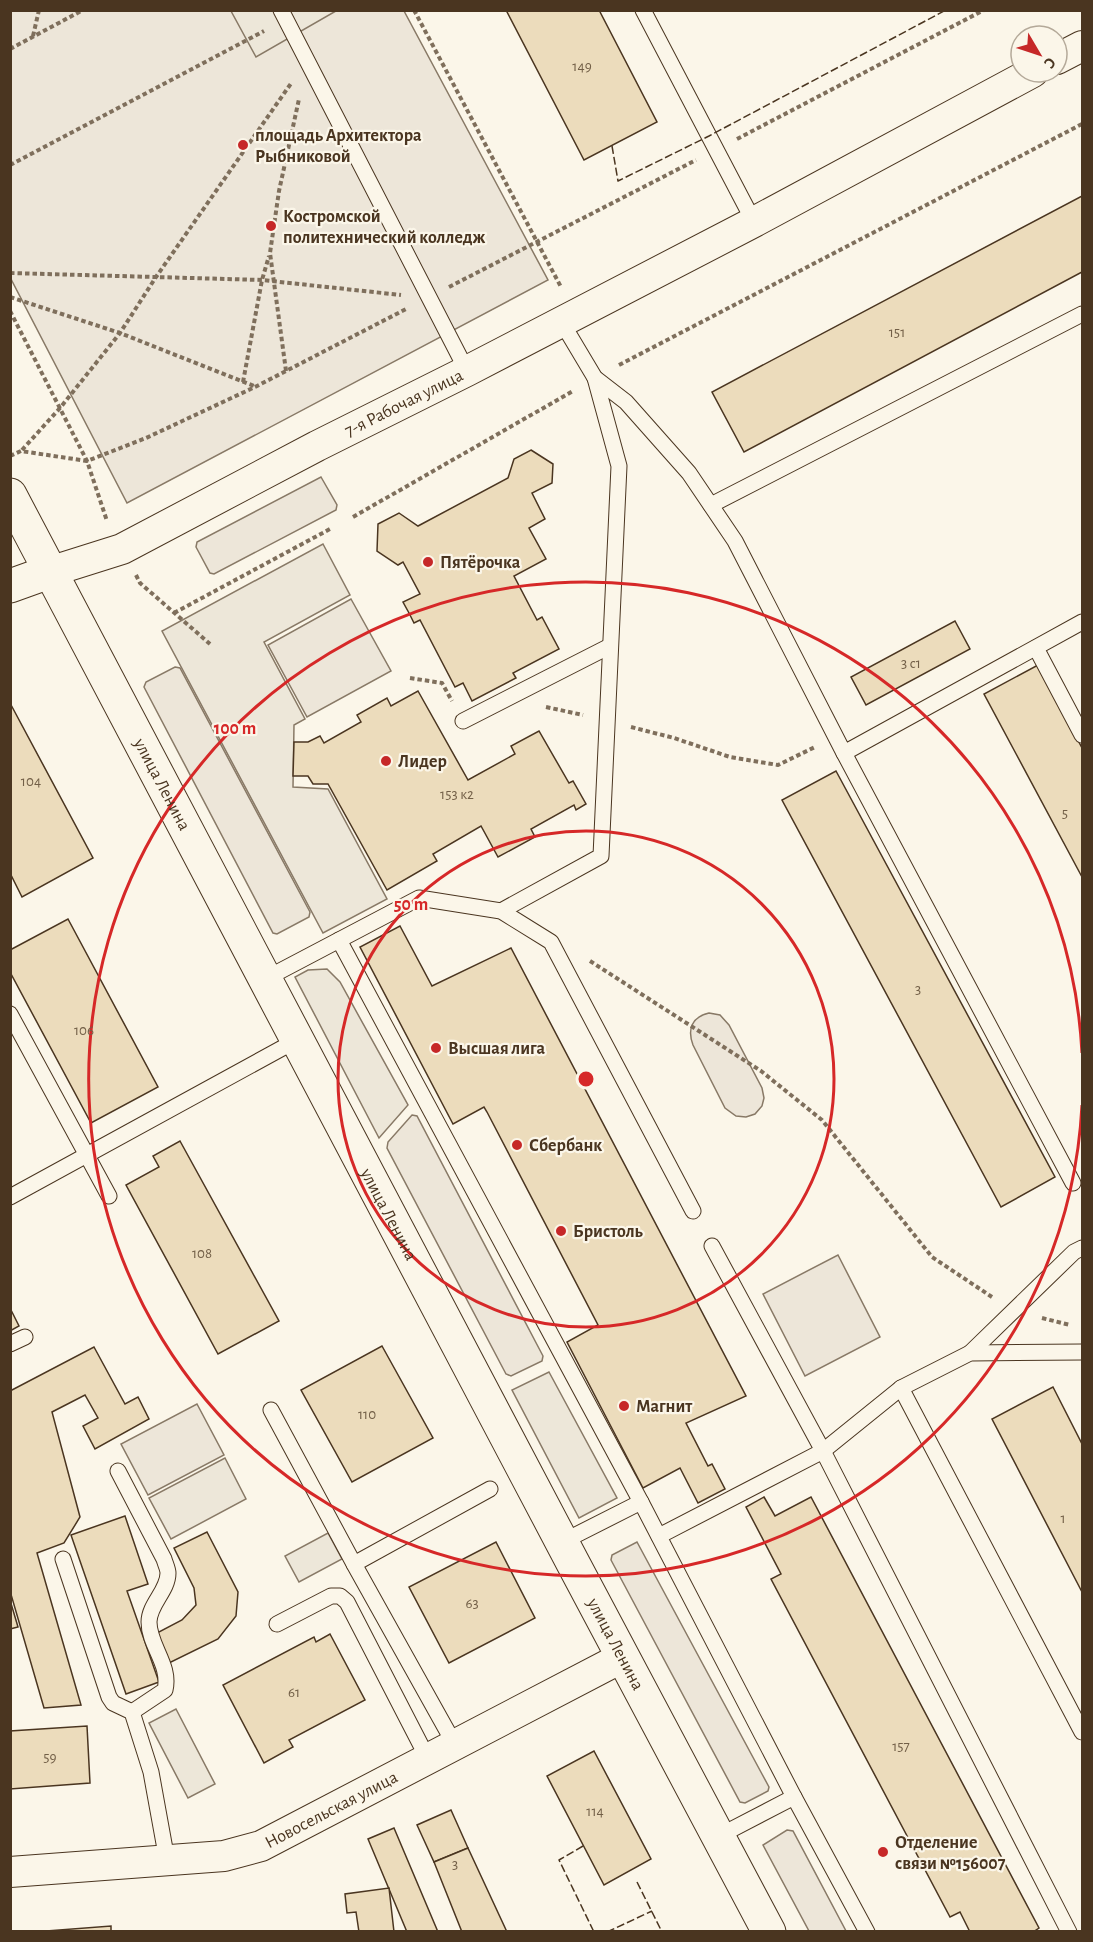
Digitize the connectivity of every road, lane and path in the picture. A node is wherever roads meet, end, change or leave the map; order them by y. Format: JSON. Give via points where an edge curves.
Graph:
{"nodes":[{"id":1,"x":39,"y":10,"type":"edge"},
{"id":2,"x":83,"y":10,"type":"edge"},
{"id":3,"x":414,"y":10,"type":"edge"},
{"id":4,"x":643,"y":10,"type":"edge"},
{"id":5,"x":984,"y":10,"type":"edge"},
{"id":6,"x":284,"y":15,"type":"edge"},
{"id":7,"x":33,"y":37,"type":"junction"},
{"id":8,"x":1083,"y":46,"type":"edge"},
{"id":9,"x":10,"y":49,"type":"edge"},
{"id":10,"x":1069,"y":53,"type":"edge"},
{"id":11,"x":308,"y":60,"type":"junction"},
{"id":12,"x":1011,"y":84,"type":"edge"},
{"id":13,"x":1083,"y":124,"type":"edge"},
{"id":14,"x":716,"y":150,"type":"junction"},
{"id":15,"x":10,"y":165,"type":"edge"},
{"id":16,"x":753,"y":222,"type":"junction"},
{"id":17,"x":537,"y":242,"type":"junction"},
{"id":18,"x":270,"y":252,"type":"junction"},
{"id":19,"x":10,"y":273,"type":"edge"},
{"id":20,"x":156,"y":278,"type":"junction"},
{"id":21,"x":262,"y":280,"type":"junction"},
{"id":22,"x":272,"y":280,"type":"junction"},
{"id":23,"x":10,"y":297,"type":"edge"},
{"id":24,"x":429,"y":298,"type":"junction"},
{"id":25,"x":10,"y":311,"type":"edge"},
{"id":26,"x":1083,"y":314,"type":"edge"},
{"id":27,"x":568,"y":318,"type":"junction"},
{"id":28,"x":120,"y":333,"type":"junction"},
{"id":29,"x":286,"y":370,"type":"junction"},
{"id":30,"x":467,"y":371,"type":"junction"},
{"id":31,"x":595,"y":378,"type":"junction"},
{"id":32,"x":243,"y":382,"type":"junction"},
{"id":33,"x":255,"y":387,"type":"junction"},
{"id":34,"x":60,"y":408,"type":"junction"},
{"id":35,"x":21,"y":451,"type":"junction"},
{"id":36,"x":10,"y":456,"type":"edge"},
{"id":37,"x":87,"y":461,"type":"junction"},
{"id":38,"x":10,"y":495,"type":"edge"},
{"id":39,"x":711,"y":505,"type":"junction"},
{"id":40,"x":353,"y":517,"type":"dead end"},
{"id":41,"x":330,"y":530,"type":"dead end"},
{"id":42,"x":122,"y":549,"type":"junction"},
{"id":43,"x":49,"y":572,"type":"junction"},
{"id":44,"x":10,"y":586,"type":"edge"},
{"id":45,"x":174,"y":613,"type":"junction"},
{"id":46,"x":1083,"y":622,"type":"edge"},
{"id":47,"x":210,"y":644,"type":"dead end"},
{"id":48,"x":610,"y":646,"type":"junction"},
{"id":49,"x":1036,"y":648,"type":"junction"},
{"id":50,"x":410,"y":678,"type":"dead end"},
{"id":51,"x":508,"y":699,"type":"junction"},
{"id":52,"x":607,"y":720,"type":"junction"},
{"id":53,"x":463,"y":721,"type":"joint"},
{"id":54,"x":1083,"y":735,"type":"edge"},
{"id":55,"x":836,"y":737,"type":"junction"},
{"id":56,"x":844,"y":753,"type":"junction"},
{"id":57,"x":501,"y":911,"type":"junction"},
{"id":58,"x":339,"y":940,"type":"junction"},
{"id":59,"x":551,"y":942,"type":"junction"},
{"id":60,"x":265,"y":979,"type":"junction"},
{"id":61,"x":10,"y":1014,"type":"edge"},
{"id":62,"x":297,"y":1040,"type":"junction"},
{"id":63,"x":87,"y":1154,"type":"junction"},
{"id":64,"x":1073,"y":1183,"type":"dead end"},
{"id":65,"x":108,"y":1196,"type":"dead end"},
{"id":66,"x":10,"y":1197,"type":"edge"},
{"id":67,"x":693,"y":1211,"type":"dead end"},
{"id":68,"x":712,"y":1246,"type":"dead end"},
{"id":69,"x":1083,"y":1248,"type":"edge"},
{"id":70,"x":1013,"y":1310,"type":"junction"},
{"id":71,"x":1071,"y":1326,"type":"dead end"},
{"id":72,"x":25,"y":1337,"type":"dead end"},
{"id":73,"x":10,"y":1344,"type":"edge"},
{"id":74,"x":1083,"y":1352,"type":"edge"},
{"id":75,"x":970,"y":1353,"type":"junction"},
{"id":76,"x":901,"y":1388,"type":"junction"},
{"id":77,"x":271,"y":1410,"type":"dead end"},
{"id":78,"x":823,"y":1451,"type":"junction"},
{"id":79,"x":118,"y":1471,"type":"dead end"},
{"id":80,"x":490,"y":1489,"type":"dead end"},
{"id":81,"x":641,"y":1502,"type":"junction"},
{"id":82,"x":659,"y":1536,"type":"junction"},
{"id":83,"x":562,"y":1542,"type":"junction"},
{"id":84,"x":63,"y":1559,"type":"dead end"},
{"id":85,"x":354,"y":1564,"type":"junction"},
{"id":86,"x":277,"y":1624,"type":"dead end"},
{"id":87,"x":623,"y":1657,"type":"junction"},
{"id":88,"x":132,"y":1712,"type":"junction"},
{"id":89,"x":1083,"y":1732,"type":"edge"},
{"id":90,"x":454,"y":1745,"type":"junction"},
{"id":91,"x":428,"y":1759,"type":"junction"},
{"id":92,"x":794,"y":1797,"type":"junction"},
{"id":93,"x":719,"y":1836,"type":"junction"},
{"id":94,"x":167,"y":1860,"type":"junction"},
{"id":95,"x":10,"y":1872,"type":"edge"},
{"id":96,"x":769,"y":1932,"type":"edge"},
{"id":97,"x":867,"y":1932,"type":"edge"},
{"id":98,"x":1069,"y":1932,"type":"edge"}],
"edges":[{"from":1,"to":7,"type":"path"},
{"from":2,"to":7,"type":"path"},
{"from":3,"to":17,"type":"path"},
{"from":4,"to":14,"type":"lane"},
{"from":5,"to":14,"type":"path"},
{"from":6,"to":11,"type":"lane"},
{"from":6,"to":15,"type":"path"},
{"from":7,"to":9,"type":"path"},
{"from":8,"to":10,"type":"street"},
{"from":11,"to":18,"type":"path","via":[[279,191]]},
{"from":11,"to":20,"type":"path"},
{"from":11,"to":24,"type":"lane"},
{"from":12,"to":16,"type":"street","name":"7-я Рабочая улица"},
{"from":13,"to":31,"type":"path"},
{"from":14,"to":16,"type":"lane"},
{"from":14,"to":17,"type":"path"},
{"from":16,"to":27,"type":"street","name":"7-я Рабочая улица"},
{"from":17,"to":24,"type":"path"},
{"from":17,"to":27,"type":"path"},
{"from":18,"to":21,"type":"path"},
{"from":18,"to":22,"type":"path"},
{"from":19,"to":20,"type":"path"},
{"from":20,"to":21,"type":"path"},
{"from":20,"to":28,"type":"path"},
{"from":21,"to":22,"type":"path"},
{"from":21,"to":32,"type":"path"},
{"from":22,"to":24,"type":"path"},
{"from":22,"to":29,"type":"path"},
{"from":23,"to":28,"type":"path"},
{"from":24,"to":29,"type":"path"},
{"from":24,"to":30,"type":"lane"},
{"from":25,"to":34,"type":"path"},
{"from":26,"to":39,"type":"lane"},
{"from":27,"to":30,"type":"street","name":"7-я Рабочая улица"},
{"from":27,"to":31,"type":"lane"},
{"from":28,"to":32,"type":"path"},
{"from":28,"to":34,"type":"path"},
{"from":29,"to":33,"type":"path"},
{"from":30,"to":42,"type":"street","name":"7-я Рабочая улица"},
{"from":31,"to":39,"type":"lane","via":[[626,402],[689,472]]},
{"from":31,"to":40,"type":"path"},
{"from":31,"to":48,"type":"lane","via":[[619,466]]},
{"from":32,"to":33,"type":"path"},
{"from":33,"to":37,"type":"path"},
{"from":34,"to":35,"type":"path"},
{"from":34,"to":37,"type":"path"},
{"from":35,"to":36,"type":"path"},
{"from":35,"to":37,"type":"path"},
{"from":37,"to":42,"type":"path","via":[[103,511]]},
{"from":38,"to":43,"type":"main road","name":"улица Ленина"},
{"from":39,"to":55,"type":"lane","via":[[735,541]]},
{"from":41,"to":45,"type":"path"},
{"from":42,"to":43,"type":"street","name":"7-я Рабочая улица"},
{"from":42,"to":45,"type":"path","via":[[140,583]]},
{"from":43,"to":44,"type":"main road"},
{"from":43,"to":60,"type":"main road","name":"улица Ленина"},
{"from":45,"to":47,"type":"path"},
{"from":46,"to":49,"type":"lane"},
{"from":48,"to":51,"type":"lane"},
{"from":48,"to":52,"type":"lane"},
{"from":49,"to":54,"type":"lane"},
{"from":49,"to":56,"type":"lane"},
{"from":50,"to":53,"type":"path","via":[[442,683]]},
{"from":51,"to":52,"type":"path"},
{"from":51,"to":53,"type":"lane"},
{"from":52,"to":55,"type":"path","via":[[730,758],[778,765]]},
{"from":52,"to":57,"type":"lane","via":[[601,856]]},
{"from":55,"to":56,"type":"lane"},
{"from":56,"to":64,"type":"lane"},
{"from":57,"to":58,"type":"lane","via":[[419,898]]},
{"from":57,"to":59,"type":"lane"},
{"from":58,"to":60,"type":"lane"},
{"from":58,"to":81,"type":"lane"},
{"from":59,"to":67,"type":"lane"},
{"from":59,"to":70,"type":"path","via":[[600,966],[761,1071],[822,1120],[932,1257]]},
{"from":60,"to":62,"type":"main road","name":"улица Ленина"},
{"from":61,"to":63,"type":"lane"},
{"from":62,"to":63,"type":"lane"},
{"from":62,"to":83,"type":"main road","name":"улица Ленина"},
{"from":63,"to":65,"type":"lane"},
{"from":63,"to":66,"type":"lane"},
{"from":68,"to":78,"type":"lane"},
{"from":69,"to":70,"type":"lane"},
{"from":70,"to":71,"type":"path"},
{"from":70,"to":75,"type":"lane"},
{"from":72,"to":73,"type":"lane"},
{"from":74,"to":75,"type":"lane"},
{"from":75,"to":76,"type":"lane"},
{"from":76,"to":78,"type":"lane"},
{"from":76,"to":89,"type":"lane"},
{"from":77,"to":85,"type":"lane"},
{"from":78,"to":82,"type":"lane"},
{"from":78,"to":98,"type":"lane"},
{"from":79,"to":88,"type":"lane","via":[[168,1573],[149,1619],[166,1672],[165,1690]]},
{"from":80,"to":85,"type":"lane"},
{"from":81,"to":82,"type":"lane"},
{"from":81,"to":83,"type":"lane"},
{"from":82,"to":92,"type":"lane"},
{"from":83,"to":87,"type":"main road","name":"улица Ленина"},
{"from":84,"to":88,"type":"lane","via":[[109,1697]]},
{"from":85,"to":90,"type":"lane"},
{"from":86,"to":91,"type":"lane","via":[[331,1596],[340,1596],[347,1602]]},
{"from":87,"to":90,"type":"street","name":"Новосельская улица"},
{"from":87,"to":93,"type":"main road","name":"улица Ленина"},
{"from":88,"to":94,"type":"lane","via":[[151,1772]]},
{"from":90,"to":91,"type":"street","name":"Новосельская улица"},
{"from":91,"to":94,"type":"street","name":"Новосельская улица","via":[[261,1846],[224,1856]]},
{"from":92,"to":93,"type":"lane"},
{"from":92,"to":97,"type":"lane"},
{"from":93,"to":96,"type":"main road","name":"улица Ленина"},
{"from":94,"to":95,"type":"street","name":"Новосельская улица"}]}
